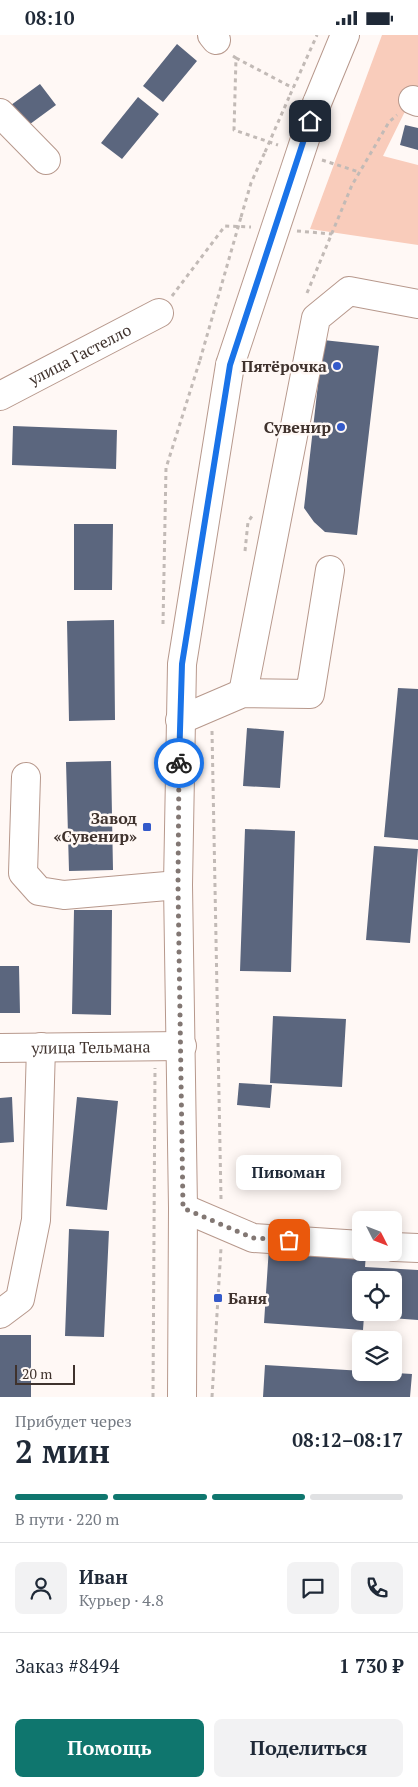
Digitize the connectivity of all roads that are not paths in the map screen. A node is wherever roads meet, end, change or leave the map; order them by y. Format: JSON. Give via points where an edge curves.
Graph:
{"nodes":[{"id":1,"x":345,"y":35,"type":"edge"},
{"id":2,"x":0,"y":113,"type":"edge"},
{"id":3,"x":46,"y":160,"type":"dead end"},
{"id":4,"x":418,"y":304,"type":"edge"},
{"id":5,"x":159,"y":313,"type":"road end"},
{"id":6,"x":0,"y":396,"type":"edge"},
{"id":7,"x":330,"y":570,"type":"dead end"},
{"id":8,"x":243,"y":693,"type":"junction"},
{"id":9,"x":180,"y":719,"type":"junction"},
{"id":10,"x":26,"y":777,"type":"dead end"},
{"id":11,"x":178,"y":885,"type":"junction"},
{"id":12,"x":182,"y":1045,"type":"junction"},
{"id":13,"x":40,"y":1047,"type":"junction"},
{"id":14,"x":0,"y":1048,"type":"edge"},
{"id":15,"x":183,"y":1208,"type":"junction"},
{"id":16,"x":352,"y":1244,"type":"edge"},
{"id":17,"x":402,"y":1247,"type":"edge"},
{"id":18,"x":418,"y":1248,"type":"edge"},
{"id":19,"x":0,"y":1314,"type":"edge"},
{"id":20,"x":182,"y":1397,"type":"edge"}],
"edges":[{"from":1,"to":9,"type":"main road","bridge":true,"via":[[316,103],[230,365],[182,664]]},
{"from":2,"to":3,"type":"main road"},
{"from":4,"to":8,"type":"main road","via":[[349,291],[316,319]]},
{"from":5,"to":6,"type":"main road","name":"улица Гастелло"},
{"from":7,"to":8,"type":"main road","via":[[310,694]]},
{"from":8,"to":9,"type":"main road"},
{"from":9,"to":11,"type":"main road"},
{"from":10,"to":11,"type":"main road","via":[[23,873],[39,891],[64,895]]},
{"from":11,"to":12,"type":"main road"},
{"from":12,"to":13,"type":"main road","name":"улица Тельмана"},
{"from":12,"to":15,"type":"main road"},
{"from":13,"to":14,"type":"main road","name":"улица Тельмана"},
{"from":13,"to":19,"type":"main road","via":[[36,1220],[20,1299]]},
{"from":15,"to":16,"type":"main road","via":[[253,1238]]},
{"from":15,"to":20,"type":"main road"},
{"from":17,"to":18,"type":"main road"}]}
